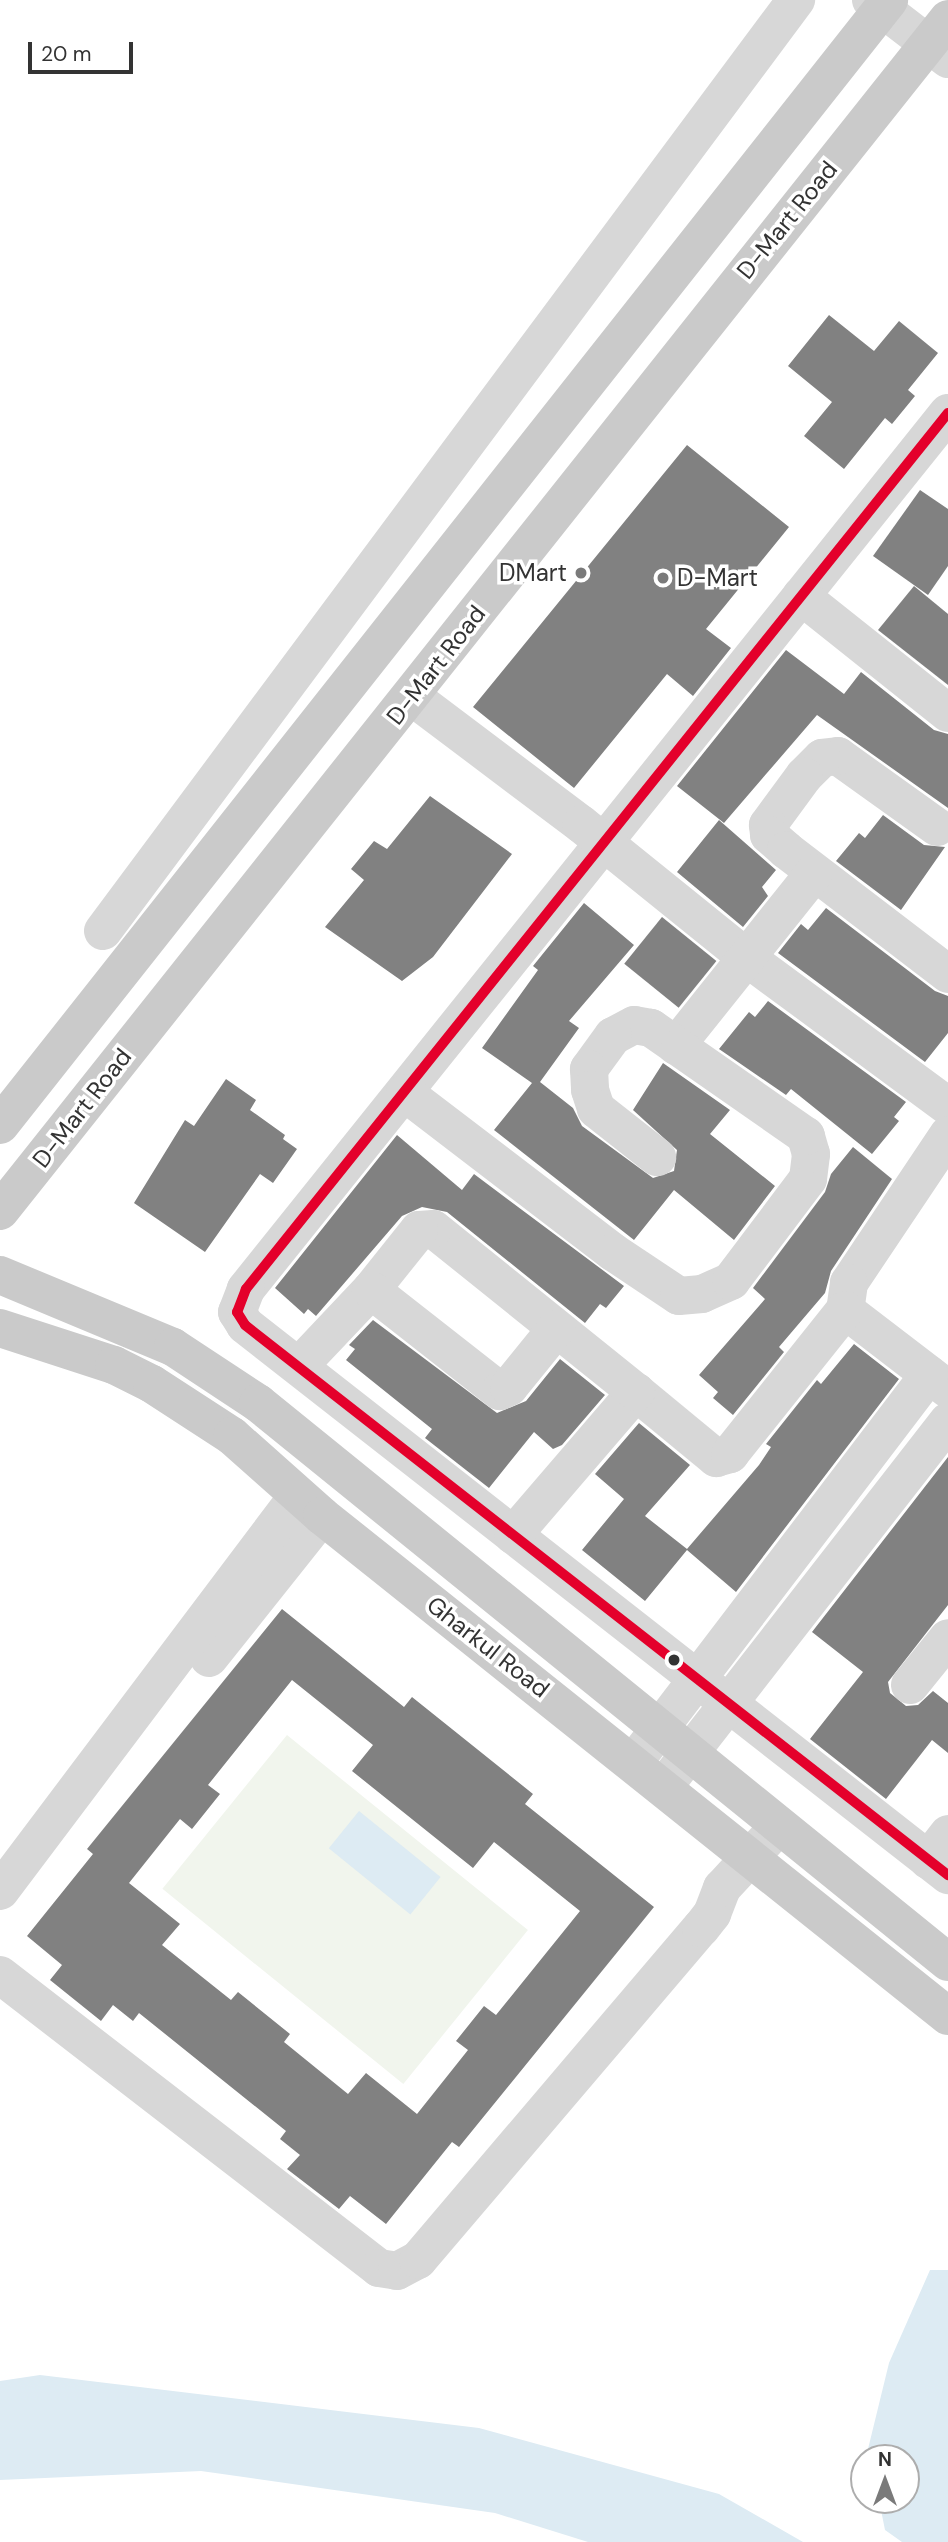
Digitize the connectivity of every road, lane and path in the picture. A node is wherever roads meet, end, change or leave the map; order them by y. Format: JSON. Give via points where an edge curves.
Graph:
{"nodes":[{"id":1,"x":796,"y":0,"type":"edge"},
{"id":2,"x":881,"y":2,"type":"edge"},
{"id":3,"x":942,"y":40,"type":"edge"},
{"id":4,"x":948,"y":413,"type":"edge"},
{"id":5,"x":801,"y":596,"type":"junction"},
{"id":6,"x":411,"y":696,"type":"junction"},
{"id":7,"x":948,"y":713,"type":"edge"},
{"id":8,"x":936,"y":827,"type":"dead end"},
{"id":9,"x":604,"y":842,"type":"junction"},
{"id":10,"x":814,"y":873,"type":"junction"},
{"id":11,"x":103,"y":931,"type":"dead end"},
{"id":12,"x":747,"y":958,"type":"junction"},
{"id":13,"x":948,"y":974,"type":"edge"},
{"id":14,"x":676,"y":1046,"type":"junction"},
{"id":15,"x":405,"y":1093,"type":"junction"},
{"id":16,"x":948,"y":1106,"type":"edge"},
{"id":17,"x":0,"y":1125,"type":"edge"},
{"id":18,"x":948,"y":1135,"type":"edge"},
{"id":19,"x":657,"y":1157,"type":"dead end"},
{"id":20,"x":0,"y":1211,"type":"edge"},
{"id":21,"x":0,"y":1275,"type":"edge"},
{"id":22,"x":371,"y":1290,"type":"junction"},
{"id":23,"x":845,"y":1310,"type":"junction"},
{"id":24,"x":0,"y":1328,"type":"edge"},
{"id":25,"x":556,"y":1329,"type":"junction"},
{"id":26,"x":300,"y":1365,"type":"junction"},
{"id":27,"x":938,"y":1382,"type":"edge"},
{"id":28,"x":636,"y":1392,"type":"junction"},
{"id":29,"x":948,"y":1421,"type":"edge"},
{"id":30,"x":310,"y":1506,"type":"junction"},
{"id":31,"x":513,"y":1535,"type":"junction"},
{"id":32,"x":265,"y":1560,"type":"junction"},
{"id":33,"x":948,"y":1638,"type":"edge"},
{"id":34,"x":209,"y":1658,"type":"dead end"},
{"id":35,"x":698,"y":1679,"type":"junction"},
{"id":36,"x":910,"y":1685,"type":"dead end"},
{"id":37,"x":729,"y":1705,"type":"junction"},
{"id":38,"x":660,"y":1729,"type":"junction"},
{"id":39,"x":692,"y":1753,"type":"junction"},
{"id":40,"x":634,"y":1762,"type":"junction"},
{"id":41,"x":665,"y":1786,"type":"junction"},
{"id":42,"x":779,"y":1826,"type":"junction"},
{"id":43,"x":941,"y":1856,"type":"edge"},
{"id":44,"x":750,"y":1857,"type":"junction"},
{"id":45,"x":0,"y":1891,"type":"edge"},
{"id":46,"x":691,"y":1921,"type":"junction"},
{"id":47,"x":948,"y":1962,"type":"edge"},
{"id":48,"x":0,"y":1975,"type":"edge"},
{"id":49,"x":618,"y":2000,"type":"dead end"},
{"id":50,"x":948,"y":2016,"type":"edge"}],
"edges":[{"from":1,"to":11,"type":"street"},
{"from":2,"to":3,"type":"street"},
{"from":2,"to":17,"type":"main road"},
{"from":3,"to":6,"type":"main road","name":"D-Mart Road"},
{"from":4,"to":5,"type":"street"},
{"from":5,"to":7,"type":"street"},
{"from":5,"to":9,"type":"street"},
{"from":6,"to":9,"type":"street"},
{"from":6,"to":20,"type":"main road","name":"D-Mart Road"},
{"from":8,"to":10,"type":"street","via":[[863,771],[838,756],[822,758],[768,825],[769,835]]},
{"from":9,"to":12,"type":"street"},
{"from":9,"to":15,"type":"street"},
{"from":10,"to":12,"type":"street"},
{"from":10,"to":13,"type":"street"},
{"from":12,"to":14,"type":"street"},
{"from":12,"to":16,"type":"street"},
{"from":14,"to":15,"type":"street","via":[[806,1136],[811,1154],[808,1179],[731,1281],[702,1294],[679,1296],[612,1252]]},
{"from":14,"to":19,"type":"street","via":[[651,1028],[634,1025],[613,1036],[589,1069],[596,1109]]},
{"from":15,"to":26,"type":"street","via":[[238,1303],[239,1320]]},
{"from":18,"to":23,"type":"street","via":[[849,1283]]},
{"from":21,"to":38,"type":"main road","name":"Gharkul Road","via":[[131,1326],[216,1374]]},
{"from":22,"to":25,"type":"street","via":[[500,1391],[509,1387]]},
{"from":22,"to":25,"type":"street","via":[[419,1230],[433,1229]]},
{"from":22,"to":26,"type":"street"},
{"from":23,"to":27,"type":"street"},
{"from":23,"to":28,"type":"street","via":[[730,1454],[716,1458]]},
{"from":24,"to":30,"type":"main road","name":"Gharkul Road","via":[[114,1365],[152,1384],[232,1436]]},
{"from":25,"to":28,"type":"street"},
{"from":26,"to":31,"type":"street"},
{"from":27,"to":35,"type":"street"},
{"from":28,"to":31,"type":"street"},
{"from":29,"to":37,"type":"street"},
{"from":30,"to":32,"type":"street"},
{"from":30,"to":40,"type":"main road","name":"Gharkul Road"},
{"from":31,"to":35,"type":"street"},
{"from":32,"to":34,"type":"street"},
{"from":32,"to":45,"type":"street"},
{"from":33,"to":36,"type":"street"},
{"from":35,"to":37,"type":"street"},
{"from":35,"to":38,"type":"street"},
{"from":37,"to":39,"type":"street"},
{"from":37,"to":43,"type":"street"},
{"from":38,"to":39,"type":"main road","name":"Gharkul Road"},
{"from":38,"to":40,"type":"street"},
{"from":39,"to":41,"type":"street"},
{"from":39,"to":42,"type":"main road","name":"Gharkul Road"},
{"from":40,"to":41,"type":"main road","name":"Gharkul Road"},
{"from":41,"to":44,"type":"main road","name":"Gharkul Road"},
{"from":42,"to":44,"type":"street"},
{"from":42,"to":47,"type":"main road","name":"Gharkul Road"},
{"from":44,"to":46,"type":"street","via":[[722,1888],[712,1914]]},
{"from":44,"to":50,"type":"main road","name":"Gharkul Road"},
{"from":46,"to":48,"type":"street","via":[[418,2260],[397,2271],[379,2268]]},
{"from":46,"to":49,"type":"street"}]}
